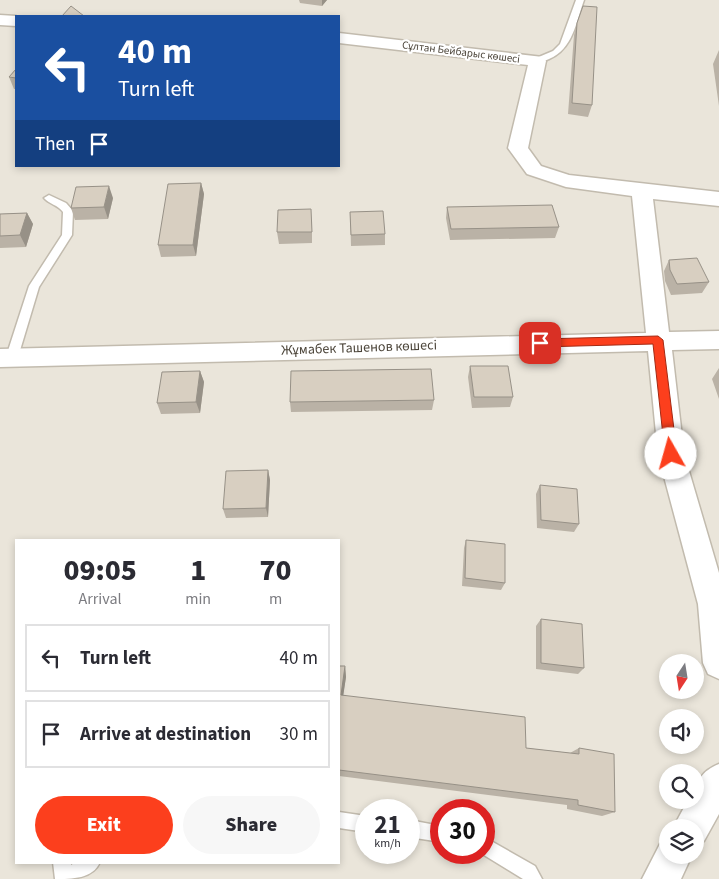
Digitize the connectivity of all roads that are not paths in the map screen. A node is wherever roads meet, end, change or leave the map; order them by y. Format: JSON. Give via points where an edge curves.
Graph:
{"nodes":[{"id":1,"x":580,"y":0,"type":"edge"},
{"id":2,"x":0,"y":20,"type":"edge"},
{"id":3,"x":15,"y":21,"type":"edge"},
{"id":4,"x":340,"y":38,"type":"edge"},
{"id":5,"x":537,"y":60,"type":"junction"},
{"id":6,"x":642,"y":191,"type":"junction"},
{"id":7,"x":48,"y":198,"type":"dead end"},
{"id":8,"x":719,"y":199,"type":"edge"},
{"id":9,"x":658,"y":340,"type":"junction"},
{"id":10,"x":719,"y":340,"type":"edge"},
{"id":11,"x":6,"y":358,"type":"edge"},
{"id":12,"x":719,"y":663,"type":"edge"},
{"id":13,"x":719,"y":781,"type":"edge"},
{"id":14,"x":696,"y":819,"type":"edge"},
{"id":15,"x":340,"y":820,"type":"edge"},
{"id":16,"x":355,"y":822,"type":"edge"},
{"id":17,"x":495,"y":852,"type":"edge"},
{"id":18,"x":62,"y":864,"type":"edge"},
{"id":19,"x":89,"y":864,"type":"edge"},
{"id":20,"x":669,"y":864,"type":"edge"},
{"id":21,"x":65,"y":879,"type":"edge"},
{"id":22,"x":533,"y":879,"type":"edge"},
{"id":23,"x":660,"y":879,"type":"edge"}],
"edges":[{"from":1,"to":5,"type":"lane","via":[[564,45],[556,53]]},
{"from":2,"to":3,"type":"street"},
{"from":4,"to":5,"type":"street","name":"Сұлтан Бейбарыс көшесі"},
{"from":5,"to":6,"type":"street","name":"Сұлтан Бейбарыс көшесі","via":[[518,148],[534,170],[566,181]]},
{"from":6,"to":8,"type":"street","name":"Сұлтан Бейбарыс көшесі"},
{"from":6,"to":9,"type":"street"},
{"from":7,"to":11,"type":"lane","via":[[68,211],[67,234],[34,286]]},
{"from":9,"to":10,"type":"street","name":"Жұмабек Ташенов көшесі"},
{"from":9,"to":11,"type":"street","name":"Жұмабек Ташенов көшесі"},
{"from":9,"to":12,"type":"street","via":[[671,454],[713,604]]},
{"from":13,"to":14,"type":"street"},
{"from":15,"to":16,"type":"lane"},
{"from":17,"to":22,"type":"lane","via":[[529,872]]},
{"from":18,"to":21,"type":"lane"},
{"from":19,"to":21,"type":"lane"},
{"from":20,"to":23,"type":"street"}]}
